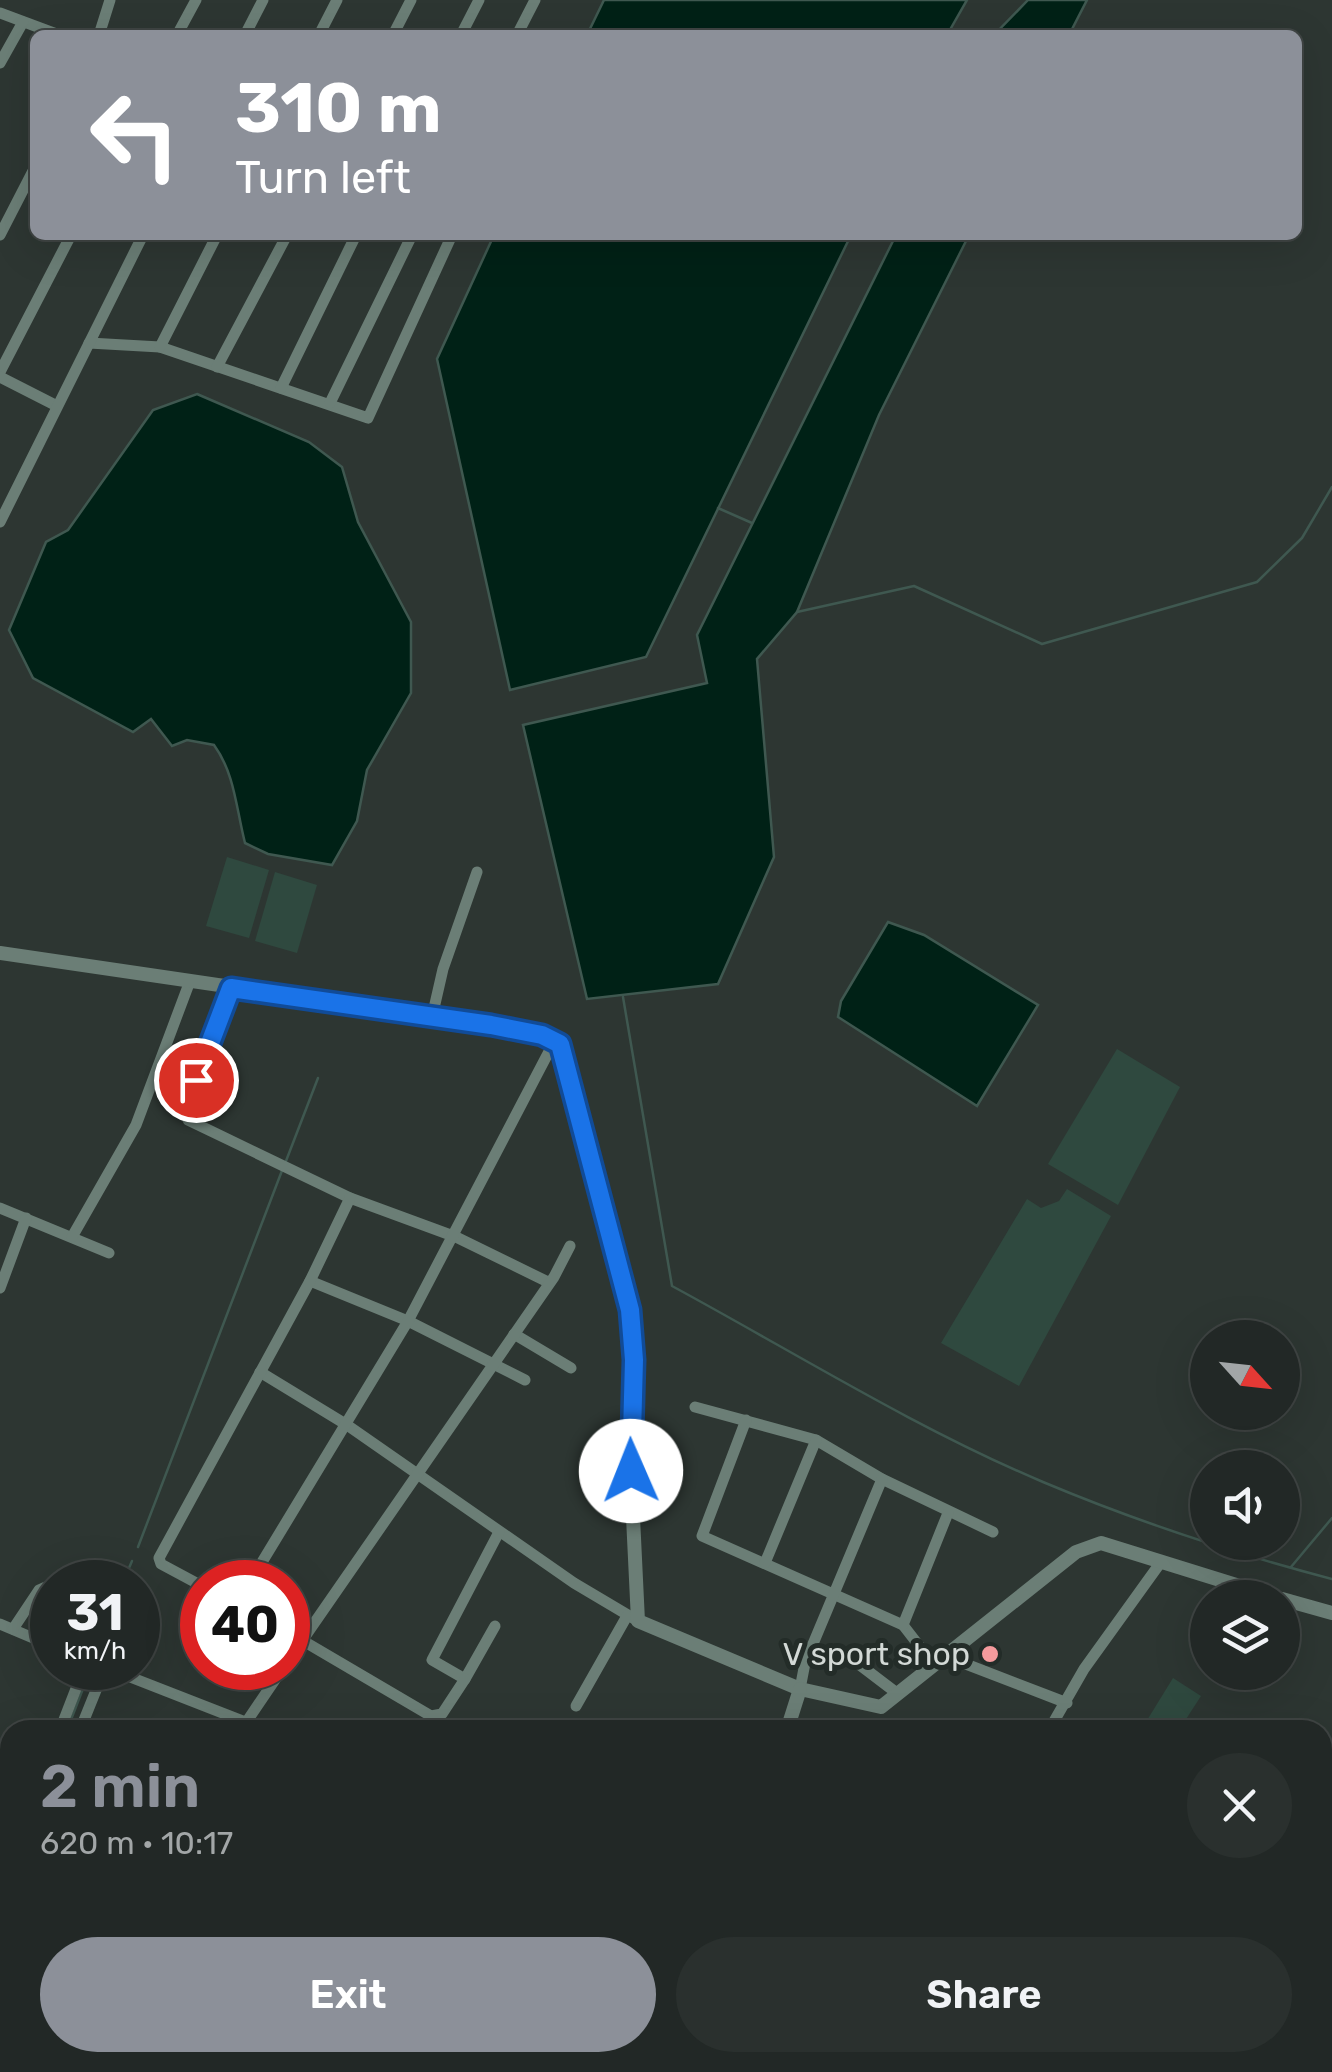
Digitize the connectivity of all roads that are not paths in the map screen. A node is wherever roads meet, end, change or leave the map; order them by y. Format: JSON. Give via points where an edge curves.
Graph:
{"nodes":[{"id":1,"x":110,"y":0,"type":"edge"},
{"id":2,"x":196,"y":0,"type":"edge"},
{"id":3,"x":263,"y":0,"type":"edge"},
{"id":4,"x":337,"y":0,"type":"edge"},
{"id":5,"x":411,"y":0,"type":"edge"},
{"id":6,"x":479,"y":0,"type":"edge"},
{"id":7,"x":535,"y":0,"type":"edge"},
{"id":8,"x":0,"y":13,"type":"edge"},
{"id":9,"x":23,"y":22,"type":"junction"},
{"id":10,"x":45,"y":30,"type":"edge"},
{"id":11,"x":101,"y":30,"type":"edge"},
{"id":12,"x":180,"y":30,"type":"edge"},
{"id":13,"x":248,"y":30,"type":"edge"},
{"id":14,"x":322,"y":30,"type":"edge"},
{"id":15,"x":396,"y":30,"type":"edge"},
{"id":16,"x":464,"y":30,"type":"edge"},
{"id":17,"x":520,"y":30,"type":"edge"},
{"id":18,"x":0,"y":64,"type":"edge"},
{"id":19,"x":30,"y":176,"type":"edge"},
{"id":20,"x":1,"y":230,"type":"edge"},
{"id":21,"x":68,"y":240,"type":"edge"},
{"id":22,"x":141,"y":240,"type":"edge"},
{"id":23,"x":214,"y":240,"type":"edge"},
{"id":24,"x":284,"y":240,"type":"edge"},
{"id":25,"x":354,"y":240,"type":"edge"},
{"id":26,"x":410,"y":240,"type":"edge"},
{"id":27,"x":450,"y":240,"type":"edge"},
{"id":28,"x":89,"y":343,"type":"junction"},
{"id":29,"x":160,"y":347,"type":"junction"},
{"id":30,"x":217,"y":367,"type":"junction"},
{"id":31,"x":0,"y":375,"type":"edge"},
{"id":32,"x":281,"y":388,"type":"junction"},
{"id":33,"x":330,"y":403,"type":"junction"},
{"id":34,"x":57,"y":406,"type":"junction"},
{"id":35,"x":0,"y":522,"type":"edge"},
{"id":36,"x":477,"y":872,"type":"dead end"},
{"id":37,"x":0,"y":953,"type":"edge"},
{"id":38,"x":190,"y":981,"type":"junction"},
{"id":39,"x":231,"y":988,"type":"junction"},
{"id":40,"x":432,"y":1017,"type":"junction"},
{"id":41,"x":554,"y":1040,"type":"junction"},
{"id":42,"x":350,"y":1198,"type":"junction"},
{"id":43,"x":0,"y":1208,"type":"edge"},
{"id":44,"x":26,"y":1218,"type":"junction"},
{"id":45,"x":72,"y":1237,"type":"junction"},
{"id":46,"x":456,"y":1237,"type":"junction"},
{"id":47,"x":570,"y":1246,"type":"dead end"},
{"id":48,"x":109,"y":1252,"type":"dead end"},
{"id":49,"x":310,"y":1281,"type":"junction"},
{"id":50,"x":548,"y":1282,"type":"junction"},
{"id":51,"x":0,"y":1288,"type":"edge"},
{"id":52,"x":408,"y":1322,"type":"junction"},
{"id":53,"x":514,"y":1334,"type":"junction"},
{"id":54,"x":494,"y":1364,"type":"junction"},
{"id":55,"x":571,"y":1368,"type":"dead end"},
{"id":56,"x":260,"y":1372,"type":"junction"},
{"id":57,"x":525,"y":1380,"type":"dead end"},
{"id":58,"x":695,"y":1406,"type":"dead end"},
{"id":59,"x":746,"y":1420,"type":"junction"},
{"id":60,"x":347,"y":1425,"type":"junction"},
{"id":61,"x":816,"y":1440,"type":"junction"},
{"id":62,"x":419,"y":1476,"type":"junction"},
{"id":63,"x":882,"y":1479,"type":"junction"},
{"id":64,"x":948,"y":1513,"type":"junction"},
{"id":65,"x":499,"y":1532,"type":"junction"},
{"id":66,"x":994,"y":1532,"type":"dead end"},
{"id":67,"x":264,"y":1560,"type":"edge"},
{"id":68,"x":1161,"y":1562,"type":"junction"},
{"id":69,"x":764,"y":1563,"type":"junction"},
{"id":70,"x":180,"y":1574,"type":"edge"},
{"id":71,"x":1220,"y":1580,"type":"edge"},
{"id":72,"x":834,"y":1593,"type":"junction"},
{"id":73,"x":1300,"y":1603,"type":"edge"},
{"id":74,"x":30,"y":1605,"type":"edge"},
{"id":75,"x":1332,"y":1612,"type":"edge"},
{"id":76,"x":632,"y":1618,"type":"junction"},
{"id":77,"x":0,"y":1624,"type":"edge"},
{"id":78,"x":903,"y":1624,"type":"junction"},
{"id":79,"x":495,"y":1626,"type":"dead end"},
{"id":80,"x":310,"y":1629,"type":"edge"},
{"id":81,"x":13,"y":1630,"type":"junction"},
{"id":82,"x":30,"y":1637,"type":"edge"},
{"id":83,"x":310,"y":1645,"type":"edge"},
{"id":84,"x":852,"y":1659,"type":"dead end"},
{"id":85,"x":940,"y":1660,"type":"junction"},
{"id":86,"x":465,"y":1679,"type":"junction"},
{"id":87,"x":800,"y":1689,"type":"junction"},
{"id":88,"x":75,"y":1690,"type":"edge"},
{"id":89,"x":97,"y":1690,"type":"edge"},
{"id":90,"x":158,"y":1690,"type":"edge"},
{"id":91,"x":268,"y":1690,"type":"edge"},
{"id":92,"x":898,"y":1694,"type":"junction"},
{"id":93,"x":1067,"y":1703,"type":"junction"},
{"id":94,"x":576,"y":1706,"type":"dead end"},
{"id":95,"x":64,"y":1720,"type":"edge"},
{"id":96,"x":84,"y":1720,"type":"edge"},
{"id":97,"x":230,"y":1720,"type":"edge"},
{"id":98,"x":248,"y":1720,"type":"edge"},
{"id":99,"x":790,"y":1720,"type":"edge"},
{"id":100,"x":1056,"y":1720,"type":"edge"}],
"edges":[{"from":1,"to":11,"type":"street"},
{"from":2,"to":12,"type":"street"},
{"from":3,"to":13,"type":"street"},
{"from":4,"to":14,"type":"street"},
{"from":5,"to":15,"type":"street"},
{"from":6,"to":16,"type":"street"},
{"from":7,"to":17,"type":"street"},
{"from":8,"to":9,"type":"street"},
{"from":9,"to":10,"type":"street"},
{"from":9,"to":18,"type":"street"},
{"from":19,"to":20,"type":"street"},
{"from":21,"to":31,"type":"street"},
{"from":22,"to":28,"type":"street"},
{"from":23,"to":29,"type":"street"},
{"from":24,"to":30,"type":"street"},
{"from":25,"to":32,"type":"street"},
{"from":26,"to":33,"type":"street"},
{"from":27,"to":33,"type":"street","via":[[371,414],[363,418]]},
{"from":28,"to":29,"type":"street"},
{"from":28,"to":34,"type":"street"},
{"from":29,"to":30,"type":"street"},
{"from":30,"to":32,"type":"street"},
{"from":31,"to":34,"type":"street"},
{"from":32,"to":33,"type":"street"},
{"from":34,"to":35,"type":"street"},
{"from":36,"to":40,"type":"street"},
{"from":37,"to":38,"type":"street"},
{"from":38,"to":39,"type":"street"},
{"from":38,"to":45,"type":"street","via":[[136,1125]]},
{"from":39,"to":40,"type":"street"},
{"from":39,"to":42,"type":"street","via":[[184,1114]]},
{"from":40,"to":41,"type":"street"},
{"from":41,"to":46,"type":"street"},
{"from":41,"to":76,"type":"street","via":[[564,1050],[630,1310]]},
{"from":42,"to":46,"type":"street"},
{"from":42,"to":49,"type":"street"},
{"from":43,"to":44,"type":"street"},
{"from":44,"to":45,"type":"street"},
{"from":44,"to":51,"type":"street"},
{"from":45,"to":48,"type":"street"},
{"from":46,"to":50,"type":"street"},
{"from":46,"to":52,"type":"street"},
{"from":47,"to":50,"type":"street"},
{"from":49,"to":52,"type":"street"},
{"from":49,"to":56,"type":"street"},
{"from":50,"to":53,"type":"street"},
{"from":52,"to":54,"type":"street"},
{"from":52,"to":60,"type":"street"},
{"from":53,"to":54,"type":"street"},
{"from":53,"to":55,"type":"street"},
{"from":54,"to":57,"type":"street"},
{"from":54,"to":62,"type":"street"},
{"from":56,"to":60,"type":"street"},
{"from":56,"to":70,"type":"street","via":[[159,1558]]},
{"from":58,"to":59,"type":"street"},
{"from":59,"to":61,"type":"street"},
{"from":59,"to":69,"type":"street","via":[[702,1533]]},
{"from":60,"to":62,"type":"street"},
{"from":60,"to":67,"type":"street"},
{"from":61,"to":63,"type":"street"},
{"from":61,"to":69,"type":"street"},
{"from":62,"to":65,"type":"street"},
{"from":62,"to":80,"type":"street"},
{"from":63,"to":64,"type":"street"},
{"from":63,"to":72,"type":"street"},
{"from":64,"to":66,"type":"street"},
{"from":64,"to":78,"type":"street"},
{"from":65,"to":76,"type":"street"},
{"from":65,"to":86,"type":"street","via":[[432,1658]]},
{"from":68,"to":71,"type":"street"},
{"from":68,"to":85,"type":"street","via":[[1102,1543],[1090,1546]]},
{"from":68,"to":93,"type":"street"},
{"from":69,"to":72,"type":"street"},
{"from":72,"to":78,"type":"street"},
{"from":72,"to":87,"type":"street"},
{"from":73,"to":75,"type":"street"},
{"from":74,"to":81,"type":"street"},
{"from":76,"to":87,"type":"street"},
{"from":76,"to":94,"type":"street"},
{"from":77,"to":81,"type":"street"},
{"from":78,"to":85,"type":"street"},
{"from":79,"to":86,"type":"street"},
{"from":81,"to":82,"type":"street"},
{"from":83,"to":86,"type":"street","via":[[431,1716],[442,1714]]},
{"from":84,"to":92,"type":"street"},
{"from":85,"to":92,"type":"street"},
{"from":85,"to":93,"type":"street"},
{"from":87,"to":92,"type":"street","via":[[882,1707]]},
{"from":87,"to":99,"type":"street"},
{"from":88,"to":95,"type":"street"},
{"from":89,"to":96,"type":"street"},
{"from":90,"to":97,"type":"street"},
{"from":91,"to":98,"type":"street"},
{"from":93,"to":100,"type":"street"}]}
